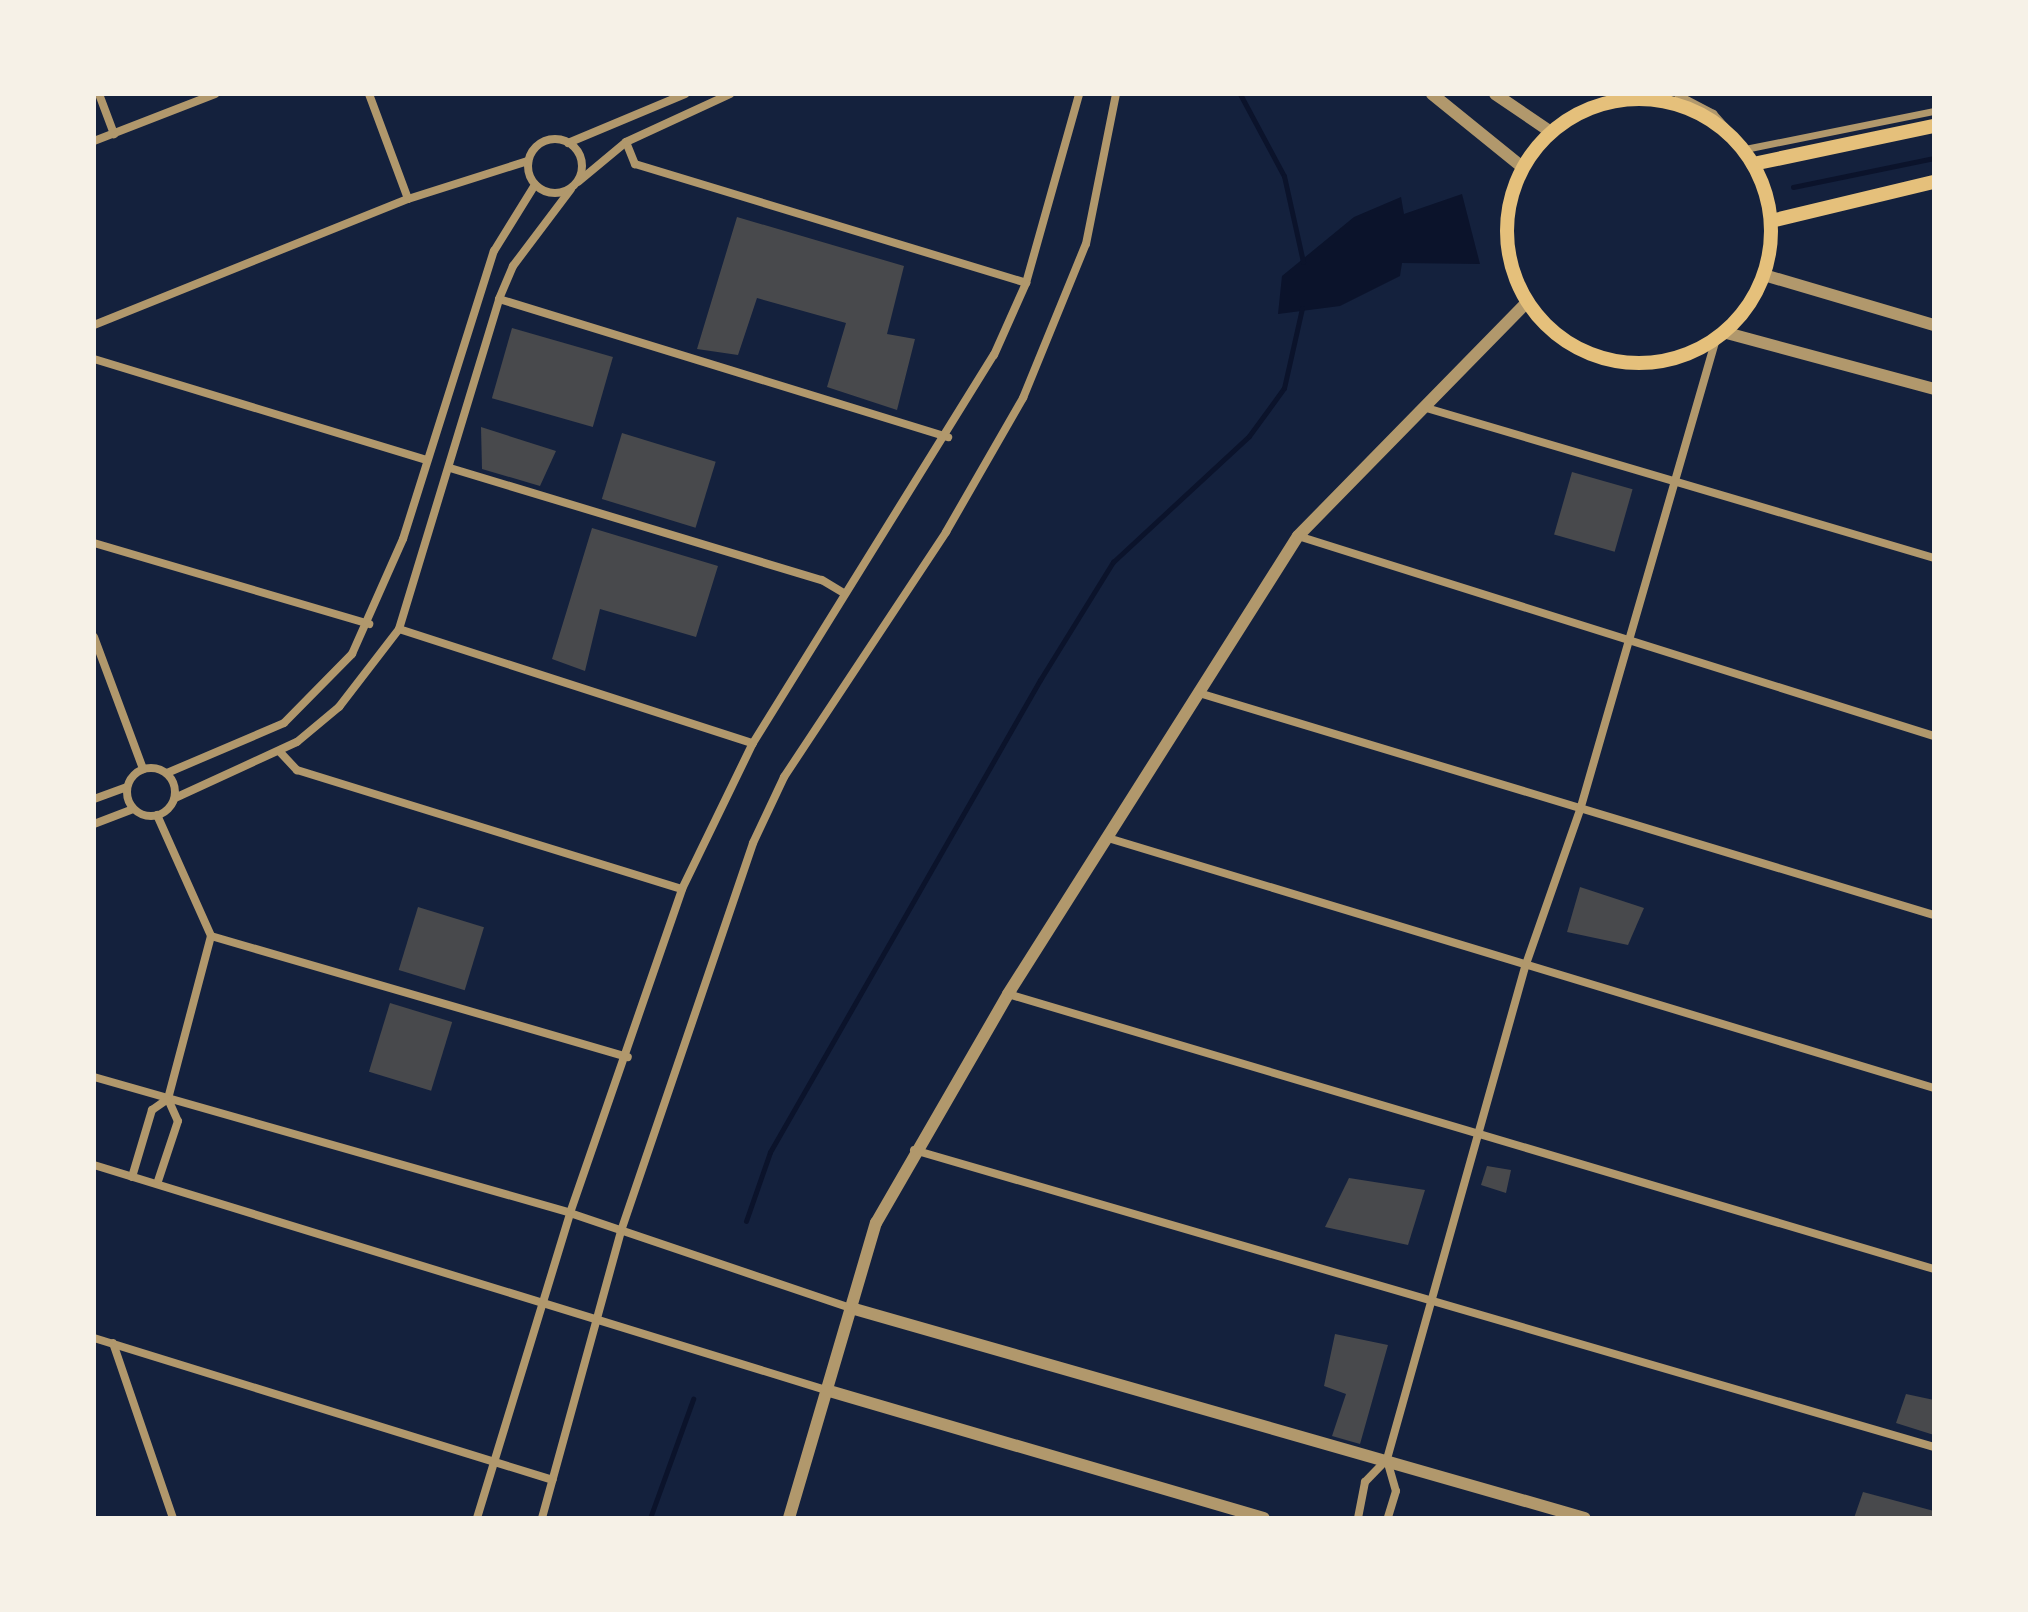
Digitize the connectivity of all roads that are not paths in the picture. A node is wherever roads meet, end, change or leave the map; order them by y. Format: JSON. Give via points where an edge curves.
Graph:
{"nodes":[{"id":1,"x":99,"y":94,"type":"edge"},
{"id":2,"x":215,"y":94,"type":"edge"},
{"id":3,"x":369,"y":94,"type":"edge"},
{"id":4,"x":685,"y":94,"type":"edge"},
{"id":5,"x":730,"y":94,"type":"edge"},
{"id":6,"x":1079,"y":94,"type":"edge"},
{"id":7,"x":1116,"y":94,"type":"edge"},
{"id":8,"x":1432,"y":94,"type":"edge"},
{"id":9,"x":1495,"y":94,"type":"edge"},
{"id":10,"x":1664,"y":94,"type":"edge"},
{"id":11,"x":1620,"y":96,"type":"edge"},
{"id":12,"x":1677,"y":99,"type":"edge"},
{"id":13,"x":1934,"y":111,"type":"edge"},
{"id":14,"x":1934,"y":126,"type":"edge"},
{"id":15,"x":1551,"y":132,"type":"junction"},
{"id":16,"x":114,"y":134,"type":"junction"},
{"id":17,"x":94,"y":141,"type":"edge"},
{"id":18,"x":626,"y":142,"type":"junction"},
{"id":19,"x":568,"y":143,"type":"junction"},
{"id":20,"x":528,"y":161,"type":"junction"},
{"id":21,"x":1753,"y":164,"type":"junction"},
{"id":22,"x":1522,"y":167,"type":"junction"},
{"id":23,"x":1934,"y":182,"type":"edge"},
{"id":24,"x":535,"y":185,"type":"junction"},
{"id":25,"x":574,"y":185,"type":"junction"},
{"id":26,"x":408,"y":199,"type":"junction"},
{"id":27,"x":1771,"y":221,"type":"junction"},
{"id":28,"x":1764,"y":275,"type":"junction"},
{"id":29,"x":1026,"y":283,"type":"junction"},
{"id":30,"x":499,"y":299,"type":"junction"},
{"id":31,"x":1527,"y":302,"type":"junction"},
{"id":32,"x":94,"y":325,"type":"edge"},
{"id":33,"x":1934,"y":325,"type":"edge"},
{"id":34,"x":1720,"y":334,"type":"junction"},
{"id":35,"x":94,"y":359,"type":"edge"},
{"id":36,"x":1934,"y":389,"type":"edge"},
{"id":37,"x":1422,"y":407,"type":"junction"},
{"id":38,"x":948,"y":437,"type":"junction"},
{"id":39,"x":427,"y":460,"type":"junction"},
{"id":40,"x":450,"y":468,"type":"junction"},
{"id":41,"x":1671,"y":479,"type":"junction"},
{"id":42,"x":1298,"y":536,"type":"junction"},
{"id":43,"x":94,"y":543,"type":"edge"},
{"id":44,"x":1934,"y":558,"type":"edge"},
{"id":45,"x":844,"y":593,"type":"junction"},
{"id":46,"x":369,"y":624,"type":"junction"},
{"id":47,"x":399,"y":629,"type":"junction"},
{"id":48,"x":94,"y":637,"type":"edge"},
{"id":49,"x":1625,"y":641,"type":"junction"},
{"id":50,"x":1199,"y":693,"type":"junction"},
{"id":51,"x":1934,"y":736,"type":"edge"},
{"id":52,"x":753,"y":743,"type":"junction"},
{"id":53,"x":280,"y":752,"type":"junction"},
{"id":54,"x":143,"y":769,"type":"junction"},
{"id":55,"x":167,"y":773,"type":"junction"},
{"id":56,"x":127,"y":787,"type":"junction"},
{"id":57,"x":175,"y":798,"type":"junction"},
{"id":58,"x":94,"y":799,"type":"edge"},
{"id":59,"x":133,"y":809,"type":"junction"},
{"id":60,"x":1580,"y":810,"type":"junction"},
{"id":61,"x":157,"y":815,"type":"junction"},
{"id":62,"x":94,"y":824,"type":"edge"},
{"id":63,"x":1108,"y":838,"type":"junction"},
{"id":64,"x":682,"y":889,"type":"junction"},
{"id":65,"x":1934,"y":915,"type":"edge"},
{"id":66,"x":211,"y":936,"type":"junction"},
{"id":67,"x":1525,"y":967,"type":"junction"},
{"id":68,"x":1008,"y":994,"type":"junction"},
{"id":69,"x":628,"y":1057,"type":"junction"},
{"id":70,"x":94,"y":1077,"type":"edge"},
{"id":71,"x":1934,"y":1088,"type":"edge"},
{"id":72,"x":168,"y":1099,"type":"junction"},
{"id":73,"x":1477,"y":1130,"type":"junction"},
{"id":74,"x":914,"y":1150,"type":"junction"},
{"id":75,"x":94,"y":1165,"type":"edge"},
{"id":76,"x":132,"y":1177,"type":"junction"},
{"id":77,"x":157,"y":1184,"type":"junction"},
{"id":78,"x":570,"y":1213,"type":"junction"},
{"id":79,"x":621,"y":1231,"type":"junction"},
{"id":80,"x":1934,"y":1269,"type":"edge"},
{"id":81,"x":1432,"y":1299,"type":"junction"},
{"id":82,"x":543,"y":1302,"type":"junction"},
{"id":83,"x":851,"y":1308,"type":"junction"},
{"id":84,"x":597,"y":1317,"type":"junction"},
{"id":85,"x":94,"y":1338,"type":"edge"},
{"id":86,"x":113,"y":1343,"type":"junction"},
{"id":87,"x":826,"y":1390,"type":"junction"},
{"id":88,"x":1934,"y":1447,"type":"edge"},
{"id":89,"x":1387,"y":1459,"type":"junction"},
{"id":90,"x":495,"y":1460,"type":"junction"},
{"id":91,"x":553,"y":1480,"type":"junction"},
{"id":92,"x":173,"y":1518,"type":"edge"},
{"id":93,"x":477,"y":1518,"type":"edge"},
{"id":94,"x":542,"y":1518,"type":"edge"},
{"id":95,"x":789,"y":1518,"type":"edge"},
{"id":96,"x":1264,"y":1518,"type":"edge"},
{"id":97,"x":1358,"y":1518,"type":"edge"},
{"id":98,"x":1388,"y":1518,"type":"edge"},
{"id":99,"x":1585,"y":1518,"type":"edge"}],
"edges":[{"from":1,"to":16,"type":"street"},
{"from":2,"to":16,"type":"street"},
{"from":3,"to":26,"type":"street"},
{"from":4,"to":19,"type":"street"},
{"from":5,"to":18,"type":"street"},
{"from":6,"to":29,"type":"street"},
{"from":7,"to":79,"type":"street","via":[[1086,244],[1056,325],[946,532],[876,628],[772,804],[716,936]]},
{"from":8,"to":22,"type":"street"},
{"from":9,"to":15,"type":"street"},
{"from":10,"to":12,"type":"main road"},
{"from":11,"to":12,"type":"main road"},
{"from":11,"to":15,"type":"main road"},
{"from":12,"to":13,"type":"street","via":[[1713,113],[1745,149]]},
{"from":12,"to":21,"type":"main road","via":[[1733,138]]},
{"from":14,"to":21,"type":"main road"},
{"from":15,"to":22,"type":"main road"},
{"from":16,"to":17,"type":"street"},
{"from":18,"to":25,"type":"street"},
{"from":18,"to":29,"type":"street","via":[[635,164]]},
{"from":19,"to":20,"type":"street","via":[[546,141]]},
{"from":19,"to":25,"type":"street","via":[[582,163]]},
{"from":20,"to":24,"type":"street"},
{"from":20,"to":26,"type":"street"},
{"from":21,"to":27,"type":"main road"},
{"from":22,"to":31,"type":"main road","via":[[1508,208],[1507,252]]},
{"from":23,"to":27,"type":"main road"},
{"from":24,"to":25,"type":"street","via":[[552,193]]},
{"from":24,"to":39,"type":"street","via":[[483,279]]},
{"from":25,"to":30,"type":"street","via":[[513,266]]},
{"from":26,"to":32,"type":"street"},
{"from":27,"to":28,"type":"main road"},
{"from":28,"to":33,"type":"street"},
{"from":28,"to":34,"type":"main road"},
{"from":29,"to":38,"type":"street"},
{"from":30,"to":38,"type":"street"},
{"from":30,"to":40,"type":"street"},
{"from":31,"to":34,"type":"main road","via":[[1576,347],[1608,359],[1675,357]]},
{"from":31,"to":37,"type":"street"},
{"from":34,"to":36,"type":"street"},
{"from":34,"to":41,"type":"street"},
{"from":35,"to":39,"type":"street"},
{"from":37,"to":41,"type":"street"},
{"from":37,"to":42,"type":"street"},
{"from":38,"to":45,"type":"street"},
{"from":39,"to":46,"type":"street"},
{"from":40,"to":45,"type":"street","via":[[822,580]]},
{"from":40,"to":47,"type":"street"},
{"from":41,"to":44,"type":"street"},
{"from":41,"to":49,"type":"street"},
{"from":42,"to":49,"type":"street"},
{"from":42,"to":50,"type":"street"},
{"from":43,"to":46,"type":"street"},
{"from":45,"to":52,"type":"street"},
{"from":46,"to":55,"type":"street","via":[[324,689],[284,723]]},
{"from":47,"to":52,"type":"street"},
{"from":47,"to":53,"type":"street","via":[[339,707]]},
{"from":48,"to":54,"type":"street"},
{"from":49,"to":51,"type":"street"},
{"from":49,"to":60,"type":"street"},
{"from":50,"to":60,"type":"street"},
{"from":50,"to":63,"type":"street"},
{"from":52,"to":64,"type":"street"},
{"from":53,"to":57,"type":"street"},
{"from":53,"to":64,"type":"street","via":[[297,770]]},
{"from":54,"to":55,"type":"street"},
{"from":54,"to":56,"type":"street"},
{"from":55,"to":57,"type":"street"},
{"from":56,"to":58,"type":"street"},
{"from":56,"to":59,"type":"street"},
{"from":57,"to":61,"type":"street"},
{"from":59,"to":61,"type":"street"},
{"from":59,"to":62,"type":"street"},
{"from":60,"to":65,"type":"street"},
{"from":60,"to":67,"type":"street"},
{"from":61,"to":66,"type":"street"},
{"from":63,"to":67,"type":"street"},
{"from":63,"to":68,"type":"street"},
{"from":64,"to":69,"type":"street"},
{"from":66,"to":69,"type":"street"},
{"from":66,"to":72,"type":"street"},
{"from":67,"to":71,"type":"street"},
{"from":67,"to":73,"type":"street"},
{"from":68,"to":73,"type":"street"},
{"from":68,"to":74,"type":"street"},
{"from":69,"to":78,"type":"street"},
{"from":70,"to":72,"type":"street"},
{"from":72,"to":76,"type":"street","via":[[152,1110]]},
{"from":72,"to":77,"type":"street","via":[[178,1121]]},
{"from":72,"to":78,"type":"street"},
{"from":73,"to":80,"type":"street"},
{"from":73,"to":81,"type":"street"},
{"from":74,"to":81,"type":"street"},
{"from":74,"to":83,"type":"street","via":[[876,1223]]},
{"from":75,"to":76,"type":"street"},
{"from":76,"to":77,"type":"street"},
{"from":77,"to":82,"type":"street"},
{"from":78,"to":79,"type":"street"},
{"from":78,"to":82,"type":"street"},
{"from":79,"to":83,"type":"street"},
{"from":79,"to":84,"type":"street"},
{"from":81,"to":88,"type":"street"},
{"from":81,"to":89,"type":"street"},
{"from":82,"to":84,"type":"street"},
{"from":82,"to":90,"type":"street"},
{"from":83,"to":87,"type":"street"},
{"from":83,"to":89,"type":"street"},
{"from":84,"to":87,"type":"street"},
{"from":84,"to":91,"type":"street"},
{"from":85,"to":86,"type":"street"},
{"from":86,"to":90,"type":"street"},
{"from":86,"to":92,"type":"street"},
{"from":87,"to":95,"type":"street"},
{"from":87,"to":96,"type":"street"},
{"from":89,"to":97,"type":"street","via":[[1365,1482]]},
{"from":89,"to":98,"type":"street","via":[[1396,1491]]},
{"from":89,"to":99,"type":"street"},
{"from":90,"to":91,"type":"street"},
{"from":90,"to":93,"type":"street"},
{"from":91,"to":94,"type":"street"}]}
